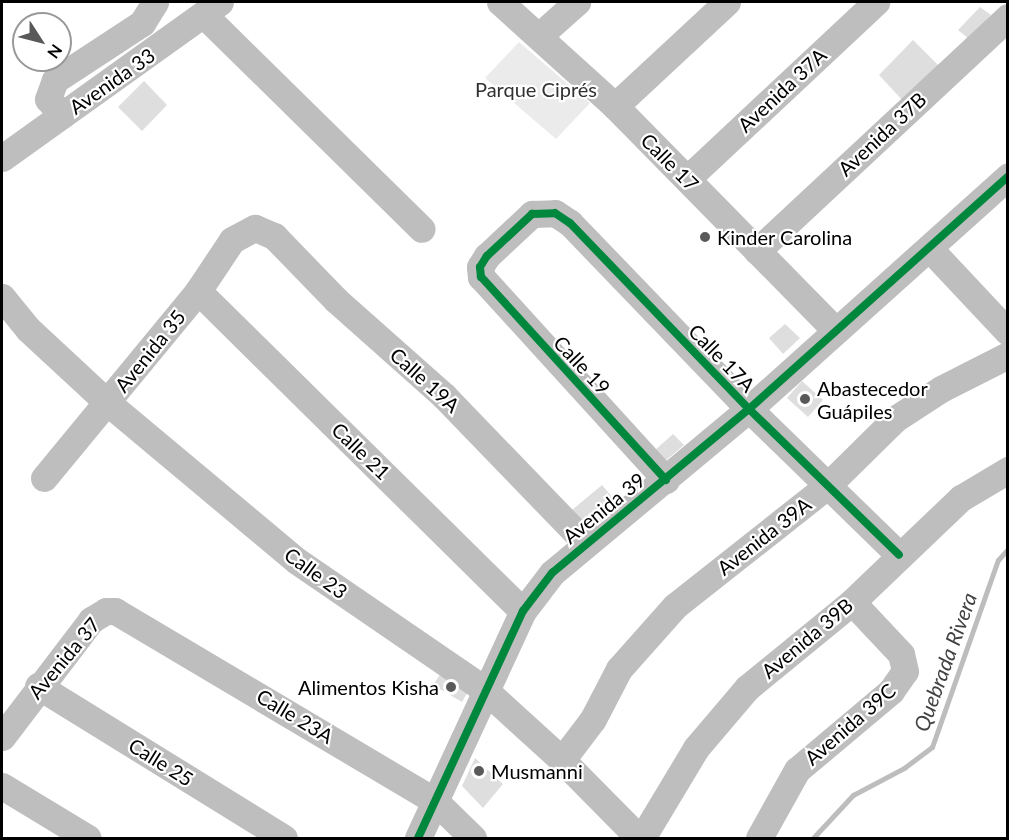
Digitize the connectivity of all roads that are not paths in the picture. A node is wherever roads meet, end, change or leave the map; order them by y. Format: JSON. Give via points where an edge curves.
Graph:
{"nodes":[{"id":1,"x":154,"y":2,"type":"edge"},
{"id":2,"x":500,"y":2,"type":"edge"},
{"id":3,"x":577,"y":2,"type":"edge"},
{"id":4,"x":727,"y":2,"type":"edge"},
{"id":5,"x":876,"y":2,"type":"edge"},
{"id":6,"x":212,"y":8,"type":"edge"},
{"id":7,"x":1008,"y":17,"type":"edge"},
{"id":8,"x":540,"y":35,"type":"junction"},
{"id":9,"x":615,"y":106,"type":"junction"},
{"id":10,"x":62,"y":115,"type":"junction"},
{"id":11,"x":2,"y":158,"type":"edge"},
{"id":12,"x":688,"y":178,"type":"junction"},
{"id":13,"x":1005,"y":184,"type":"edge"},
{"id":14,"x":255,"y":228,"type":"joint"},
{"id":15,"x":422,"y":229,"type":"dead end"},
{"id":16,"x":929,"y":248,"type":"junction"},
{"id":17,"x":757,"y":251,"type":"junction"},
{"id":18,"x":479,"y":270,"type":"joint"},
{"id":19,"x":198,"y":291,"type":"junction"},
{"id":20,"x":2,"y":297,"type":"edge"},
{"id":21,"x":834,"y":329,"type":"junction"},
{"id":22,"x":1008,"y":332,"type":"edge"},
{"id":23,"x":1008,"y":355,"type":"edge"},
{"id":24,"x":108,"y":403,"type":"junction"},
{"id":25,"x":749,"y":409,"type":"junction"},
{"id":26,"x":1008,"y":470,"type":"edge"},
{"id":27,"x":44,"y":478,"type":"dead end"},
{"id":28,"x":666,"y":480,"type":"junction"},
{"id":29,"x":827,"y":486,"type":"junction"},
{"id":30,"x":586,"y":543,"type":"junction"},
{"id":31,"x":899,"y":555,"type":"junction"},
{"id":32,"x":852,"y":602,"type":"junction"},
{"id":33,"x":106,"y":611,"type":"joint"},
{"id":34,"x":523,"y":611,"type":"junction"},
{"id":35,"x":38,"y":686,"type":"junction"},
{"id":36,"x":484,"y":689,"type":"junction"},
{"id":37,"x":2,"y":737,"type":"edge"},
{"id":38,"x":562,"y":760,"type":"junction"},
{"id":39,"x":2,"y":786,"type":"edge"},
{"id":40,"x":435,"y":801,"type":"junction"},
{"id":41,"x":88,"y":838,"type":"edge"},
{"id":42,"x":284,"y":838,"type":"edge"},
{"id":43,"x":418,"y":838,"type":"edge"},
{"id":44,"x":473,"y":838,"type":"edge"},
{"id":45,"x":640,"y":838,"type":"edge"},
{"id":46,"x":759,"y":838,"type":"edge"}],
"edges":[{"from":1,"to":10,"type":"street","via":[[142,23],[55,80],[48,99]]},
{"from":2,"to":8,"type":"street","name":"Calle 17"},
{"from":3,"to":8,"type":"street"},
{"from":4,"to":9,"type":"street"},
{"from":5,"to":12,"type":"street","name":"Avenida 37A"},
{"from":6,"to":10,"type":"street","name":"Avenida 33"},
{"from":6,"to":15,"type":"street"},
{"from":7,"to":17,"type":"street","name":"Avenida 37B"},
{"from":8,"to":9,"type":"street","name":"Calle 17"},
{"from":9,"to":12,"type":"street","name":"Calle 17"},
{"from":10,"to":11,"type":"street","name":"Avenida 33"},
{"from":12,"to":17,"type":"street","name":"Calle 17"},
{"from":13,"to":16,"type":"street","name":"Avenida 39"},
{"from":14,"to":19,"type":"street","name":"Avenida 35","via":[[232,240]]},
{"from":14,"to":30,"type":"street","name":"Calle 19A","via":[[274,236],[336,300],[444,396]]},
{"from":16,"to":21,"type":"street","name":"Avenida 39"},
{"from":16,"to":22,"type":"street"},
{"from":17,"to":21,"type":"street","name":"Calle 17"},
{"from":18,"to":25,"type":"street","name":"Calle 17A","via":[[487,256],[522,221],[547,211],[570,223]]},
{"from":18,"to":28,"type":"street","name":"Calle 19","via":[[488,288]]},
{"from":19,"to":24,"type":"street","name":"Avenida 35"},
{"from":19,"to":34,"type":"street","name":"Calle 21"},
{"from":20,"to":24,"type":"street","name":"Calle 23","via":[[28,329]]},
{"from":21,"to":25,"type":"street","name":"Avenida 39"},
{"from":23,"to":29,"type":"street","name":"Avenida 39A","via":[[909,408]]},
{"from":24,"to":27,"type":"street","name":"Avenida 35"},
{"from":24,"to":36,"type":"street","name":"Calle 23","via":[[297,561]]},
{"from":25,"to":28,"type":"street","name":"Avenida 39"},
{"from":25,"to":29,"type":"street","name":"Calle 17A"},
{"from":26,"to":31,"type":"street","name":"Avenida 39B","via":[[961,498]]},
{"from":28,"to":30,"type":"street","name":"Avenida 39"},
{"from":29,"to":31,"type":"street","name":"Calle 17A"},
{"from":29,"to":38,"type":"street","name":"Avenida 39A","via":[[675,606],[619,669],[593,719]]},
{"from":30,"to":34,"type":"street","name":"Avenida 39","via":[[552,573]]},
{"from":31,"to":32,"type":"street","name":"Avenida 39B"},
{"from":32,"to":45,"type":"street","name":"Avenida 39B","via":[[747,688],[696,748]]},
{"from":32,"to":46,"type":"street","name":"Avenida 39C","via":[[901,654],[905,671],[891,691],[797,770]]},
{"from":33,"to":35,"type":"street","name":"Avenida 37","via":[[91,621]]},
{"from":33,"to":40,"type":"street","name":"Calle 23A","via":[[135,619]]},
{"from":34,"to":36,"type":"street","name":"Avenida 39"},
{"from":35,"to":37,"type":"street","name":"Avenida 37"},
{"from":35,"to":42,"type":"street","name":"Calle 25"},
{"from":36,"to":38,"type":"street","name":"Calle 23"},
{"from":36,"to":40,"type":"street","name":"Avenida 39"},
{"from":38,"to":45,"type":"street","name":"Calle 23"},
{"from":39,"to":41,"type":"street"},
{"from":40,"to":43,"type":"street","name":"Avenida 39"},
{"from":40,"to":44,"type":"street","name":"Calle 23A"}]}
